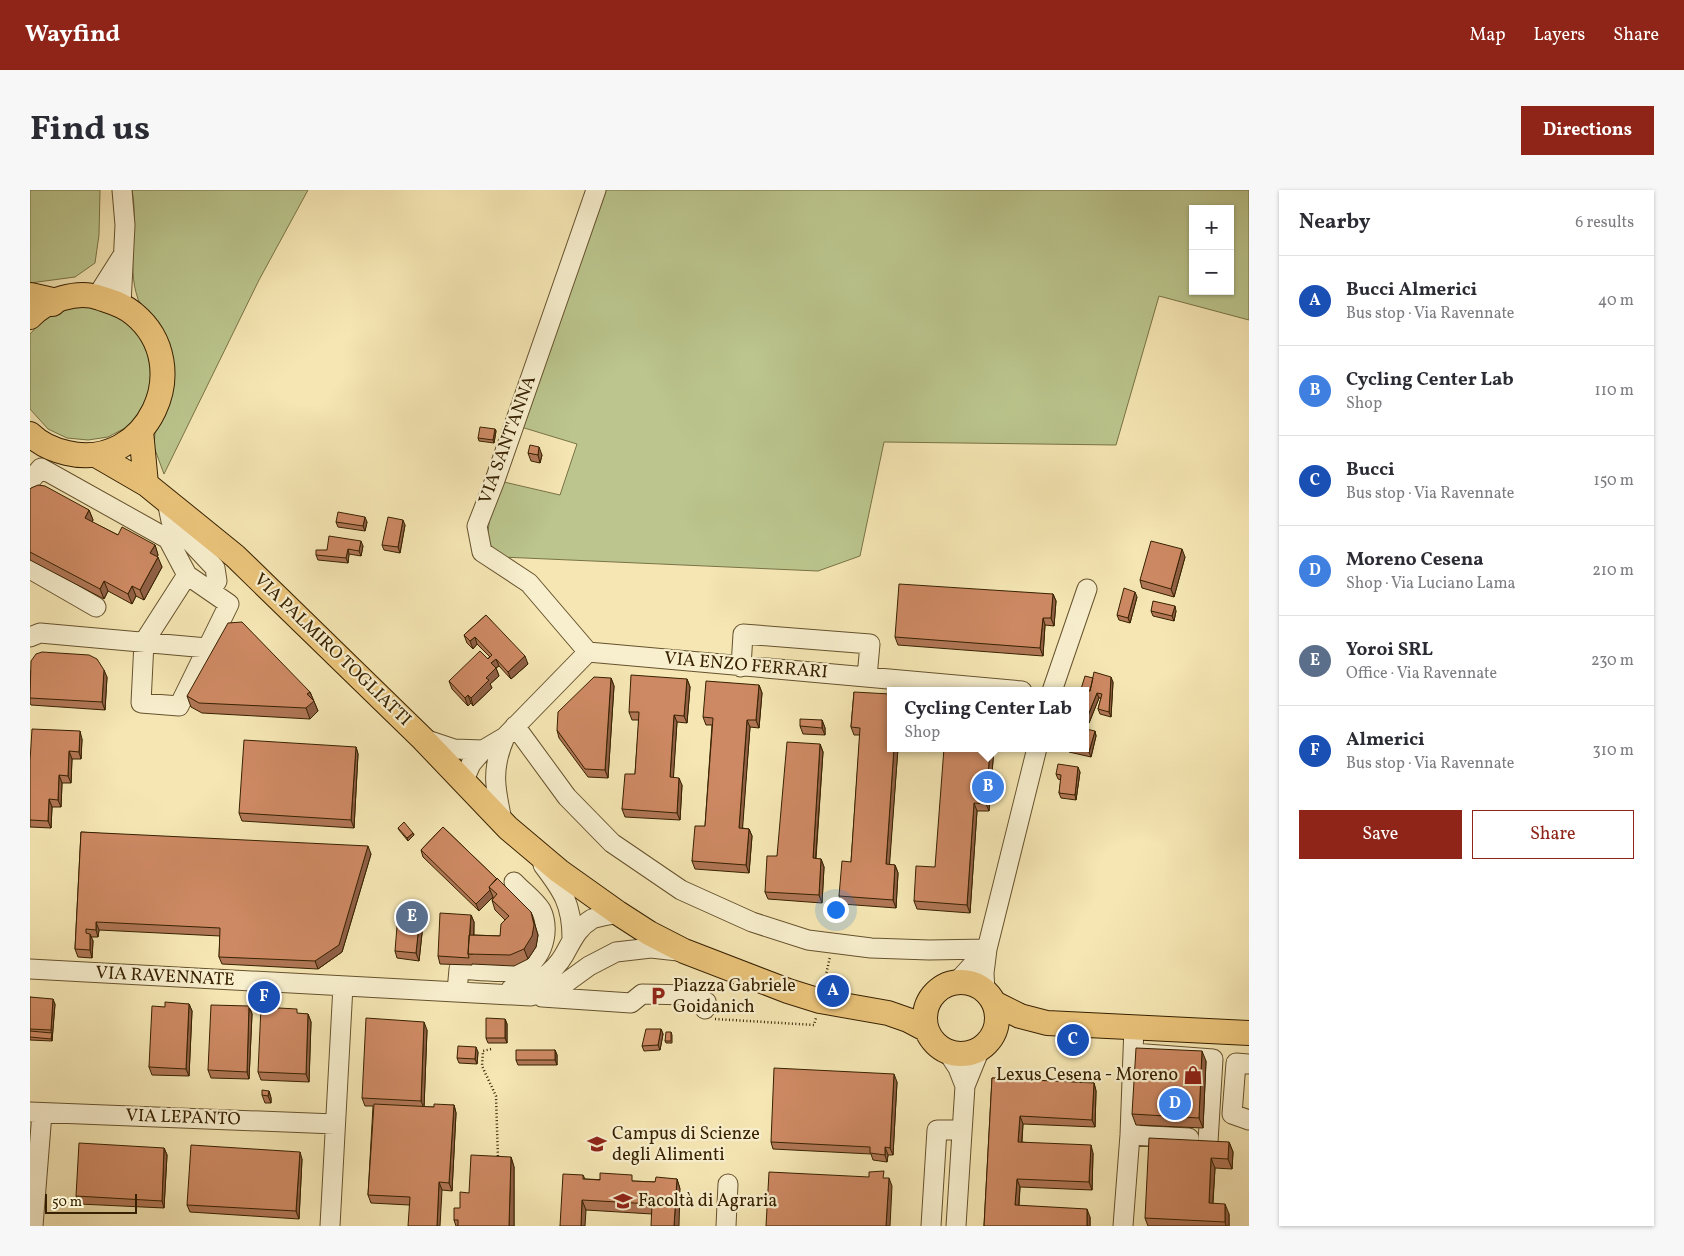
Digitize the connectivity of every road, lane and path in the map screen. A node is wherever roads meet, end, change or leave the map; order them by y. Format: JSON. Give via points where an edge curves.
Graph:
{"nodes":[{"id":1,"x":122,"y":190,"type":"edge"},
{"id":2,"x":596,"y":190,"type":"edge"},
{"id":3,"x":124,"y":254,"type":"junction"},
{"id":4,"x":96,"y":296,"type":"junction"},
{"id":5,"x":41,"y":299,"type":"edge"},
{"id":6,"x":121,"y":305,"type":"junction"},
{"id":7,"x":30,"y":317,"type":"edge"},
{"id":8,"x":141,"y":431,"type":"junction"},
{"id":9,"x":30,"y":434,"type":"edge"},
{"id":10,"x":96,"y":455,"type":"junction"},
{"id":11,"x":30,"y":481,"type":"edge"},
{"id":12,"x":146,"y":484,"type":"junction"},
{"id":13,"x":167,"y":501,"type":"junction"},
{"id":14,"x":30,"y":569,"type":"edge"},
{"id":15,"x":187,"y":575,"type":"junction"},
{"id":16,"x":1087,"y":589,"type":"dead end"},
{"id":17,"x":210,"y":591,"type":"junction"},
{"id":18,"x":96,"y":607,"type":"dead end"},
{"id":19,"x":30,"y":637,"type":"edge"},
{"id":20,"x":144,"y":642,"type":"junction"},
{"id":21,"x":207,"y":648,"type":"junction"},
{"id":22,"x":588,"y":652,"type":"junction"},
{"id":23,"x":741,"y":666,"type":"junction"},
{"id":24,"x":868,"y":676,"type":"junction"},
{"id":25,"x":981,"y":687,"type":"edge"},
{"id":26,"x":1053,"y":687,"type":"edge"},
{"id":27,"x":510,"y":732,"type":"junction"},
{"id":28,"x":423,"y":739,"type":"junction"},
{"id":29,"x":1037,"y":752,"type":"edge"},
{"id":30,"x":490,"y":753,"type":"junction"},
{"id":31,"x":464,"y":780,"type":"junction"},
{"id":32,"x":505,"y":824,"type":"junction"},
{"id":33,"x":514,"y":882,"type":"dead end"},
{"id":34,"x":618,"y":914,"type":"junction"},
{"id":35,"x":572,"y":938,"type":"junction"},
{"id":36,"x":987,"y":949,"type":"junction"},
{"id":37,"x":684,"y":951,"type":"junction"},
{"id":38,"x":30,"y":969,"type":"edge"},
{"id":39,"x":577,"y":975,"type":"junction"},
{"id":40,"x":956,"y":983,"type":"junction"},
{"id":41,"x":343,"y":986,"type":"junction"},
{"id":42,"x":457,"y":992,"type":"junction"},
{"id":43,"x":480,"y":993,"type":"junction"},
{"id":44,"x":530,"y":996,"type":"junction"},
{"id":45,"x":933,"y":997,"type":"junction"},
{"id":46,"x":990,"y":997,"type":"junction"},
{"id":47,"x":594,"y":1001,"type":"junction"},
{"id":48,"x":864,"y":1008,"type":"junction"},
{"id":49,"x":705,"y":1009,"type":"dead end"},
{"id":50,"x":1047,"y":1023,"type":"junction"},
{"id":51,"x":1134,"y":1027,"type":"junction"},
{"id":52,"x":927,"y":1030,"type":"junction"},
{"id":53,"x":1239,"y":1032,"type":"edge"},
{"id":54,"x":986,"y":1043,"type":"junction"},
{"id":55,"x":491,"y":1049,"type":"dead end"},
{"id":56,"x":947,"y":1052,"type":"junction"},
{"id":57,"x":1133,"y":1053,"type":"junction"},
{"id":58,"x":1247,"y":1064,"type":"edge"},
{"id":59,"x":965,"y":1086,"type":"junction"},
{"id":60,"x":36,"y":1113,"type":"edge"},
{"id":61,"x":1249,"y":1120,"type":"edge"},
{"id":62,"x":335,"y":1124,"type":"junction"},
{"id":63,"x":962,"y":1130,"type":"junction"},
{"id":64,"x":1130,"y":1135,"type":"junction"},
{"id":65,"x":1189,"y":1138,"type":"edge"},
{"id":66,"x":1208,"y":1142,"type":"edge"},
{"id":67,"x":499,"y":1166,"type":"edge"},
{"id":68,"x":728,"y":1184,"type":"dead end"},
{"id":69,"x":33,"y":1226,"type":"edge"},
{"id":70,"x":330,"y":1226,"type":"edge"},
{"id":71,"x":726,"y":1226,"type":"edge"},
{"id":72,"x":931,"y":1226,"type":"edge"},
{"id":73,"x":956,"y":1226,"type":"edge"},
{"id":74,"x":1123,"y":1226,"type":"edge"}],
"edges":[{"from":1,"to":3,"type":"street","via":[[126,225]]},
{"from":2,"to":22,"type":"street","name":"VIA SANT'ANNA","via":[[477,526],[482,552],[529,583]]},
{"from":3,"to":4,"type":"street"},
{"from":3,"to":6,"type":"street"},
{"from":4,"to":5,"type":"main road"},
{"from":4,"to":6,"type":"main road"},
{"from":5,"to":7,"type":"main road"},
{"from":6,"to":8,"type":"main road","via":[[145,324],[158,346],[163,371],[157,406]]},
{"from":8,"to":10,"type":"main road","via":[[119,447]]},
{"from":8,"to":12,"type":"main road"},
{"from":9,"to":10,"type":"main road","via":[[55,450],[75,455]]},
{"from":10,"to":12,"type":"main road","name":"VIA PALMIRO TOGLIATTI"},
{"from":11,"to":15,"type":"street","via":[[41,468],[168,539]]},
{"from":12,"to":13,"type":"main road","name":"VIA PALMIRO TOGLIATTI"},
{"from":13,"to":17,"type":"street","via":[[171,521],[215,568],[217,581]]},
{"from":13,"to":28,"type":"main road","name":"VIA PALMIRO TOGLIATTI","via":[[235,556]]},
{"from":14,"to":18,"type":"street"},
{"from":15,"to":17,"type":"street"},
{"from":15,"to":20,"type":"street"},
{"from":16,"to":26,"type":"street"},
{"from":17,"to":21,"type":"street","via":[[229,604]]},
{"from":19,"to":20,"type":"street","via":[[40,633]]},
{"from":20,"to":21,"type":"street"},
{"from":20,"to":21,"type":"street","via":[[141,703],[179,706]]},
{"from":22,"to":23,"type":"street","name":"VIA ENZO FERRARI"},
{"from":22,"to":27,"type":"street"},
{"from":23,"to":24,"type":"street","name":"VIA ENZO FERRARI"},
{"from":23,"to":24,"type":"street","via":[[743,634],[870,644]]},
{"from":24,"to":25,"type":"street","name":"VIA ENZO FERRARI"},
{"from":27,"to":30,"type":"street"},
{"from":27,"to":36,"type":"street","via":[[612,843],[681,890],[752,922],[808,940],[871,948]]},
{"from":28,"to":30,"type":"street","via":[[454,749]]},
{"from":28,"to":31,"type":"main road","name":"VIA PALMIRO TOGLIATTI"},
{"from":29,"to":36,"type":"street"},
{"from":30,"to":31,"type":"street","via":[[471,764]]},
{"from":30,"to":32,"type":"street"},
{"from":31,"to":32,"type":"main road","name":"VIA PALMIRO TOGLIATTI"},
{"from":32,"to":34,"type":"main road","name":"VIA PALMIRO TOGLIATTI","via":[[559,871]]},
{"from":32,"to":35,"type":"street","name":"VIA PALMIRO TOGLIATTI","via":[[539,859],[562,890],[570,908]]},
{"from":33,"to":42,"type":"street","via":[[540,908],[546,921],[546,936],[540,952],[528,965],[514,971],[459,969]]},
{"from":34,"to":35,"type":"street","name":"VIA RAVENNATE","via":[[594,918]]},
{"from":34,"to":37,"type":"main road","name":"VIA RAVENNATE"},
{"from":35,"to":43,"type":"street","name":"VIA RAVENNATE","via":[[555,968],[541,979],[520,988]]},
{"from":36,"to":40,"type":"street"},
{"from":36,"to":46,"type":"street","via":[[984,973]]},
{"from":37,"to":39,"type":"street","name":"VIA RAVENNATE","via":[[630,949],[603,958]]},
{"from":37,"to":48,"type":"main road","name":"VIA RAVENNATE","via":[[788,991],[820,1001]]},
{"from":38,"to":41,"type":"street","name":"VIA RAVENNATE"},
{"from":39,"to":44,"type":"street","name":"VIA RAVENNATE","via":[[554,990]]},
{"from":39,"to":47,"type":"street","via":[[586,994]]},
{"from":40,"to":45,"type":"main road","via":[[947,985]]},
{"from":40,"to":46,"type":"main road","via":[[977,986]]},
{"from":41,"to":42,"type":"street","name":"VIA RAVENNATE"},
{"from":41,"to":62,"type":"street"},
{"from":42,"to":43,"type":"street","name":"VIA RAVENNATE"},
{"from":43,"to":44,"type":"street","name":"VIA RAVENNATE"},
{"from":44,"to":47,"type":"street"},
{"from":45,"to":48,"type":"main road","name":"VIA RAVENNATE","via":[[906,1004]]},
{"from":45,"to":52,"type":"main road","via":[[926,1018]]},
{"from":46,"to":50,"type":"main road","via":[[1020,1016]]},
{"from":46,"to":54,"type":"main road","via":[[997,1020]]},
{"from":47,"to":49,"type":"street","via":[[631,1003],[642,994],[692,995],[706,1002]]},
{"from":48,"to":52,"type":"main road","name":"VIA RAVENNATE","via":[[908,1020]]},
{"from":50,"to":51,"type":"main road"},
{"from":50,"to":54,"type":"main road"},
{"from":51,"to":53,"type":"main road"},
{"from":51,"to":57,"type":"street"},
{"from":52,"to":56,"type":"main road"},
{"from":53,"to":58,"type":"street"},
{"from":54,"to":56,"type":"main road","via":[[964,1054]]},
{"from":54,"to":59,"type":"street"},
{"from":55,"to":67,"type":"path","via":[[482,1051],[482,1066],[496,1096]]},
{"from":56,"to":59,"type":"street"},
{"from":57,"to":64,"type":"street"},
{"from":57,"to":66,"type":"street","via":[[1213,1059]]},
{"from":58,"to":61,"type":"street","via":[[1236,1063],[1232,1114]]},
{"from":59,"to":63,"type":"street"},
{"from":60,"to":62,"type":"street","name":"VIA LEPANTO"},
{"from":60,"to":69,"type":"street"},
{"from":62,"to":70,"type":"street"},
{"from":63,"to":72,"type":"street","via":[[937,1130]]},
{"from":63,"to":73,"type":"street"},
{"from":64,"to":65,"type":"street"},
{"from":64,"to":74,"type":"street"},
{"from":68,"to":71,"type":"street"}]}
